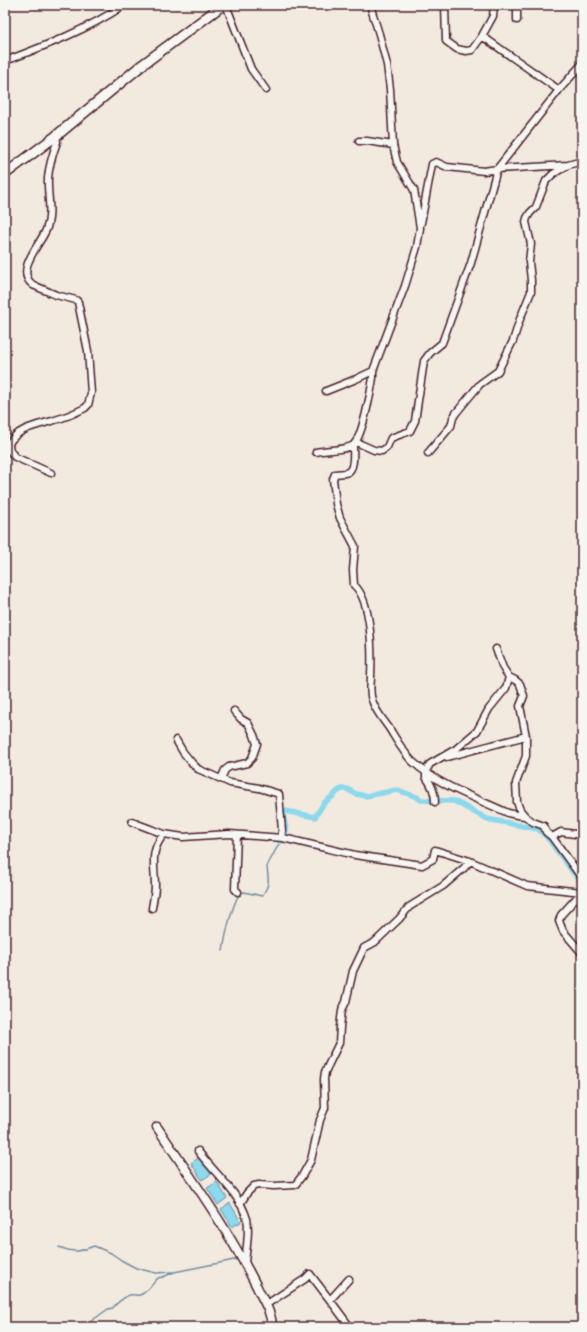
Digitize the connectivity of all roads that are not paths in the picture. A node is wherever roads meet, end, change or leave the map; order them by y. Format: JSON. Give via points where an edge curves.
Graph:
{"nodes":[{"id":1,"x":124,"y":5,"type":"edge"},
{"id":2,"x":225,"y":5,"type":"edge"},
{"id":3,"x":370,"y":5,"type":"edge"},
{"id":4,"x":445,"y":5,"type":"edge"},
{"id":5,"x":494,"y":5,"type":"edge"},
{"id":6,"x":517,"y":5,"type":"edge"},
{"id":7,"x":517,"y":20,"type":"dead end"},
{"id":8,"x":482,"y":36,"type":"junction"},
{"id":9,"x":5,"y":61,"type":"edge"},
{"id":10,"x":582,"y":64,"type":"edge"},
{"id":11,"x":266,"y":90,"type":"dead end"},
{"id":12,"x":559,"y":90,"type":"junction"},
{"id":13,"x":56,"y":136,"type":"junction"},
{"id":14,"x":359,"y":141,"type":"dead end"},
{"id":15,"x":393,"y":145,"type":"junction"},
{"id":16,"x":582,"y":161,"type":"edge"},
{"id":17,"x":568,"y":165,"type":"junction"},
{"id":18,"x":497,"y":168,"type":"junction"},
{"id":19,"x":5,"y":174,"type":"edge"},
{"id":20,"x":420,"y":228,"type":"junction"},
{"id":21,"x":373,"y":371,"type":"junction"},
{"id":22,"x":326,"y":391,"type":"dead end"},
{"id":23,"x":354,"y":444,"type":"junction"},
{"id":24,"x":316,"y":452,"type":"dead end"},
{"id":25,"x":428,"y":453,"type":"dead end"},
{"id":26,"x":51,"y":473,"type":"dead end"},
{"id":27,"x":496,"y":650,"type":"dead end"},
{"id":28,"x":509,"y":677,"type":"junction"},
{"id":29,"x":234,"y":711,"type":"dead end"},
{"id":30,"x":526,"y":736,"type":"junction"},
{"id":31,"x":176,"y":740,"type":"dead end"},
{"id":32,"x":440,"y":759,"type":"junction"},
{"id":33,"x":426,"y":771,"type":"junction"},
{"id":34,"x":221,"y":779,"type":"junction"},
{"id":35,"x":435,"y":800,"type":"dead end"},
{"id":36,"x":525,"y":816,"type":"junction"},
{"id":37,"x":132,"y":822,"type":"dead end"},
{"id":38,"x":164,"y":834,"type":"junction"},
{"id":39,"x":237,"y":835,"type":"junction"},
{"id":40,"x":582,"y":835,"type":"edge"},
{"id":41,"x":552,"y":837,"type":"junction"},
{"id":42,"x":283,"y":839,"type":"junction"},
{"id":43,"x":470,"y":861,"type":"junction"},
{"id":44,"x":582,"y":876,"type":"edge"},
{"id":45,"x":238,"y":892,"type":"dead end"},
{"id":46,"x":582,"y":892,"type":"edge"},
{"id":47,"x":152,"y":908,"type":"dead end"},
{"id":48,"x":582,"y":953,"type":"edge"},
{"id":49,"x":157,"y":1127,"type":"dead end"},
{"id":50,"x":198,"y":1151,"type":"dead end"},
{"id":51,"x":240,"y":1204,"type":"junction"},
{"id":52,"x":245,"y":1263,"type":"junction"},
{"id":53,"x":349,"y":1279,"type":"dead end"},
{"id":54,"x":330,"y":1300,"type":"junction"},
{"id":55,"x":265,"y":1304,"type":"junction"},
{"id":56,"x":272,"y":1327,"type":"edge"},
{"id":57,"x":350,"y":1327,"type":"edge"}],
"edges":[{"from":1,"to":9,"type":"street","via":[[65,37]]},
{"from":2,"to":11,"type":"street","via":[[252,69]]},
{"from":2,"to":13,"type":"main road","via":[[142,66]]},
{"from":3,"to":15,"type":"street","via":[[387,66]]},
{"from":4,"to":8,"type":"street","via":[[446,41],[456,49],[466,51],[472,50]]},
{"from":5,"to":8,"type":"street","via":[[493,16]]},
{"from":6,"to":7,"type":"street"},
{"from":8,"to":12,"type":"street"},
{"from":10,"to":12,"type":"street"},
{"from":12,"to":18,"type":"street"},
{"from":13,"to":19,"type":"main road"},
{"from":13,"to":26,"type":"street","via":[[57,142],[48,178],[50,216],[43,237],[28,262],[26,273],[33,285],[78,302],[88,351],[91,393],[85,408],[29,428],[14,436],[9,444],[14,457]]},
{"from":14,"to":15,"type":"street"},
{"from":15,"to":20,"type":"street","via":[[397,162],[414,190]]},
{"from":16,"to":17,"type":"street"},
{"from":17,"to":18,"type":"street"},
{"from":17,"to":25,"type":"street","via":[[546,181],[536,207],[527,218],[531,244],[531,292],[510,347],[498,371],[480,384],[456,413],[451,426]]},
{"from":18,"to":20,"type":"street","via":[[484,171],[447,167],[436,162],[432,164]]},
{"from":18,"to":23,"type":"street","via":[[471,263],[442,343],[424,360],[415,420],[410,431],[391,438],[387,448],[382,451]]},
{"from":20,"to":21,"type":"street","via":[[404,286]]},
{"from":21,"to":22,"type":"street"},
{"from":21,"to":23,"type":"street","via":[[363,426]]},
{"from":23,"to":24,"type":"street","via":[[345,448]]},
{"from":23,"to":33,"type":"street","via":[[350,470],[347,473],[335,474],[333,489],[340,518],[355,546],[354,585],[362,596],[371,640],[372,701],[412,760]]},
{"from":27,"to":28,"type":"street"},
{"from":28,"to":30,"type":"street","via":[[520,684],[524,696],[520,706]]},
{"from":28,"to":32,"type":"street","via":[[506,688],[489,709],[477,731]]},
{"from":29,"to":34,"type":"street","via":[[248,723],[257,744],[252,758],[247,763],[229,767]]},
{"from":30,"to":32,"type":"street"},
{"from":30,"to":36,"type":"street","via":[[526,756],[516,783],[517,802]]},
{"from":31,"to":34,"type":"street","via":[[198,769]]},
{"from":32,"to":33,"type":"street","via":[[430,764]]},
{"from":33,"to":35,"type":"street"},
{"from":33,"to":36,"type":"street","via":[[445,784],[508,813]]},
{"from":34,"to":42,"type":"street","via":[[279,794]]},
{"from":36,"to":41,"type":"street","via":[[544,826]]},
{"from":37,"to":38,"type":"street"},
{"from":38,"to":39,"type":"street","via":[[183,837]]},
{"from":38,"to":47,"type":"street","via":[[154,851],[155,887]]},
{"from":39,"to":42,"type":"street"},
{"from":39,"to":45,"type":"street","via":[[235,889]]},
{"from":40,"to":41,"type":"street","via":[[561,832]]},
{"from":41,"to":44,"type":"street"},
{"from":42,"to":43,"type":"street","via":[[355,855],[422,865],[433,859],[435,850]]},
{"from":43,"to":46,"type":"street","via":[[527,886]]},
{"from":43,"to":51,"type":"street","via":[[443,886],[409,907],[375,942],[364,948],[353,971],[342,1010],[339,1043],[324,1079],[325,1108],[311,1160],[295,1185],[254,1186]]},
{"from":46,"to":48,"type":"street","via":[[561,915],[559,921],[563,931]]},
{"from":49,"to":52,"type":"street"},
{"from":50,"to":51,"type":"street"},
{"from":51,"to":52,"type":"street","via":[[248,1228]]},
{"from":52,"to":55,"type":"street"},
{"from":53,"to":54,"type":"street"},
{"from":54,"to":55,"type":"street","via":[[310,1274]]},
{"from":54,"to":57,"type":"street"},
{"from":55,"to":56,"type":"street","via":[[272,1320]]}]}
